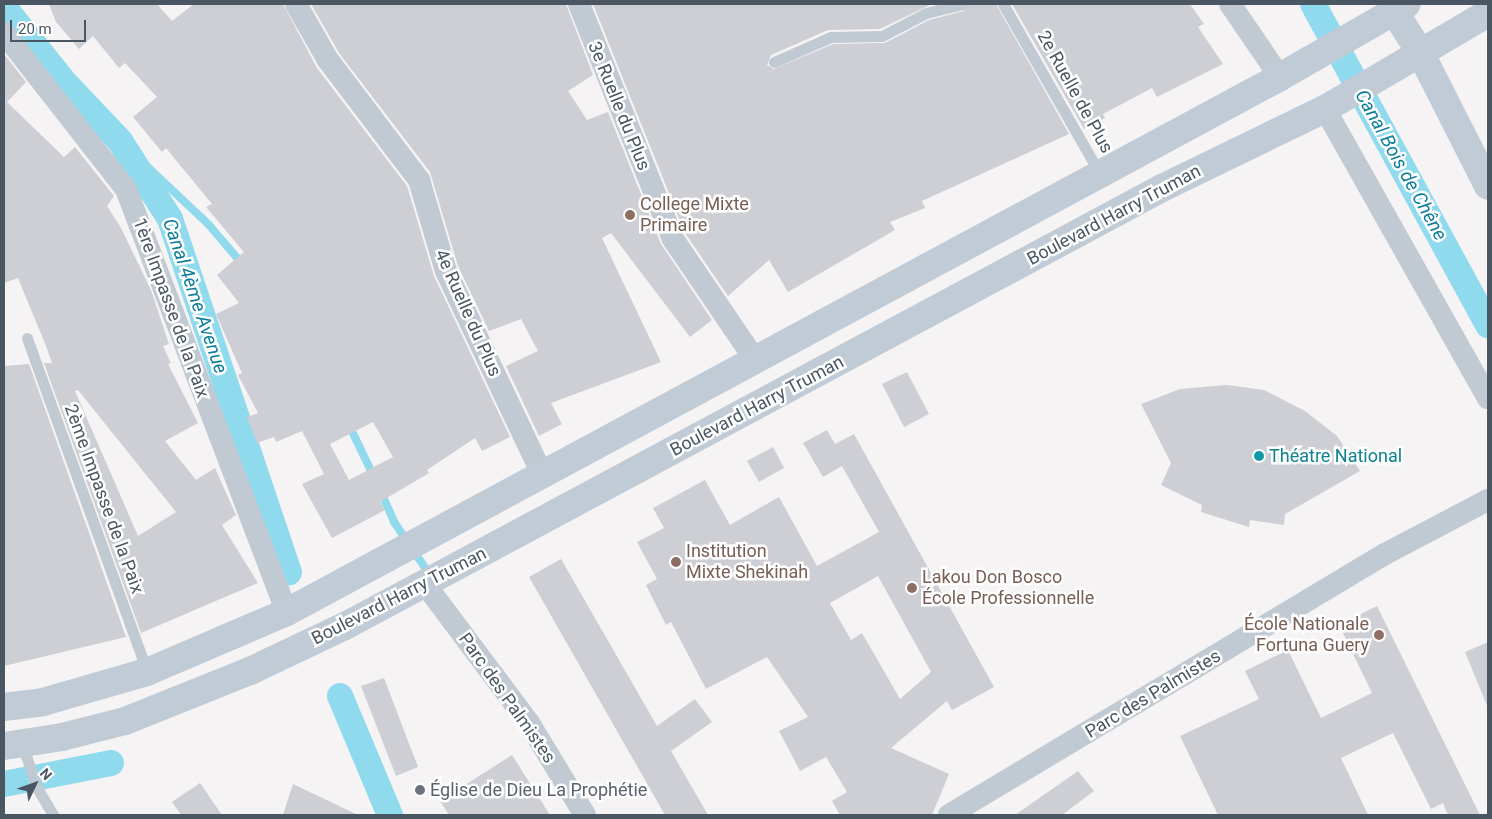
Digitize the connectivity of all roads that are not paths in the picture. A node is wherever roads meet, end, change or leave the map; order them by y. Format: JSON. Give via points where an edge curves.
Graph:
{"nodes":[{"id":1,"x":296,"y":4,"type":"edge"},
{"id":2,"x":579,"y":4,"type":"edge"},
{"id":3,"x":962,"y":4,"type":"edge"},
{"id":4,"x":1003,"y":4,"type":"edge"},
{"id":5,"x":1230,"y":4,"type":"edge"},
{"id":6,"x":1394,"y":12,"type":"edge"},
{"id":7,"x":1488,"y":13,"type":"edge"},
{"id":8,"x":4,"y":34,"type":"edge"},
{"id":9,"x":1415,"y":55,"type":"junction"},
{"id":10,"x":774,"y":62,"type":"dead end"},
{"id":11,"x":1280,"y":77,"type":"junction"},
{"id":12,"x":1335,"y":104,"type":"junction"},
{"id":13,"x":1099,"y":172,"type":"junction"},
{"id":14,"x":1488,"y":186,"type":"edge"},
{"id":15,"x":27,"y":338,"type":"dead end"},
{"id":16,"x":756,"y":360,"type":"junction"},
{"id":17,"x":1488,"y":398,"type":"edge"},
{"id":18,"x":542,"y":474,"type":"junction"},
{"id":19,"x":1488,"y":500,"type":"edge"},
{"id":20,"x":425,"y":584,"type":"junction"},
{"id":21,"x":287,"y":612,"type":"junction"},
{"id":22,"x":147,"y":672,"type":"junction"},
{"id":23,"x":4,"y":707,"type":"edge"},
{"id":24,"x":13,"y":745,"type":"edge"},
{"id":25,"x":53,"y":815,"type":"edge"},
{"id":26,"x":585,"y":815,"type":"edge"},
{"id":27,"x":949,"y":815,"type":"edge"}],
"edges":[{"from":1,"to":18,"type":"street","name":"4e Ruelle du Plus","via":[[328,60],[419,180],[446,270]]},
{"from":2,"to":16,"type":"street","name":"3e Ruelle du Plus","via":[[673,239]]},
{"from":3,"to":10,"type":"lane","via":[[926,13],[882,36],[831,37]]},
{"from":4,"to":13,"type":"lane","name":"2e Ruelle de Plus"},
{"from":5,"to":11,"type":"street"},
{"from":6,"to":9,"type":"main road"},
{"from":6,"to":11,"type":"main road"},
{"from":7,"to":9,"type":"main road","name":"Boulevard Harry Truman"},
{"from":8,"to":21,"type":"street","name":"1ère Impasse de la Paix","via":[[126,189]]},
{"from":9,"to":12,"type":"main road","name":"Boulevard Harry Truman"},
{"from":9,"to":14,"type":"main road"},
{"from":11,"to":13,"type":"main road"},
{"from":12,"to":17,"type":"street"},
{"from":12,"to":20,"type":"main road","name":"Boulevard Harry Truman","via":[[1162,188]]},
{"from":13,"to":16,"type":"main road"},
{"from":15,"to":22,"type":"lane","name":"2ème Impasse de la Paix"},
{"from":16,"to":18,"type":"main road"},
{"from":18,"to":21,"type":"main road"},
{"from":19,"to":27,"type":"street","name":"Parc des Palmistes","via":[[1385,554]]},
{"from":20,"to":24,"type":"main road","name":"Boulevard Harry Truman","via":[[250,671],[134,718],[95,730]]},
{"from":20,"to":26,"type":"street","name":"Parc des Palmistes","via":[[529,723]]},
{"from":21,"to":22,"type":"main road"},
{"from":22,"to":23,"type":"main road","via":[[44,702]]},
{"from":24,"to":25,"type":"lane"}]}
